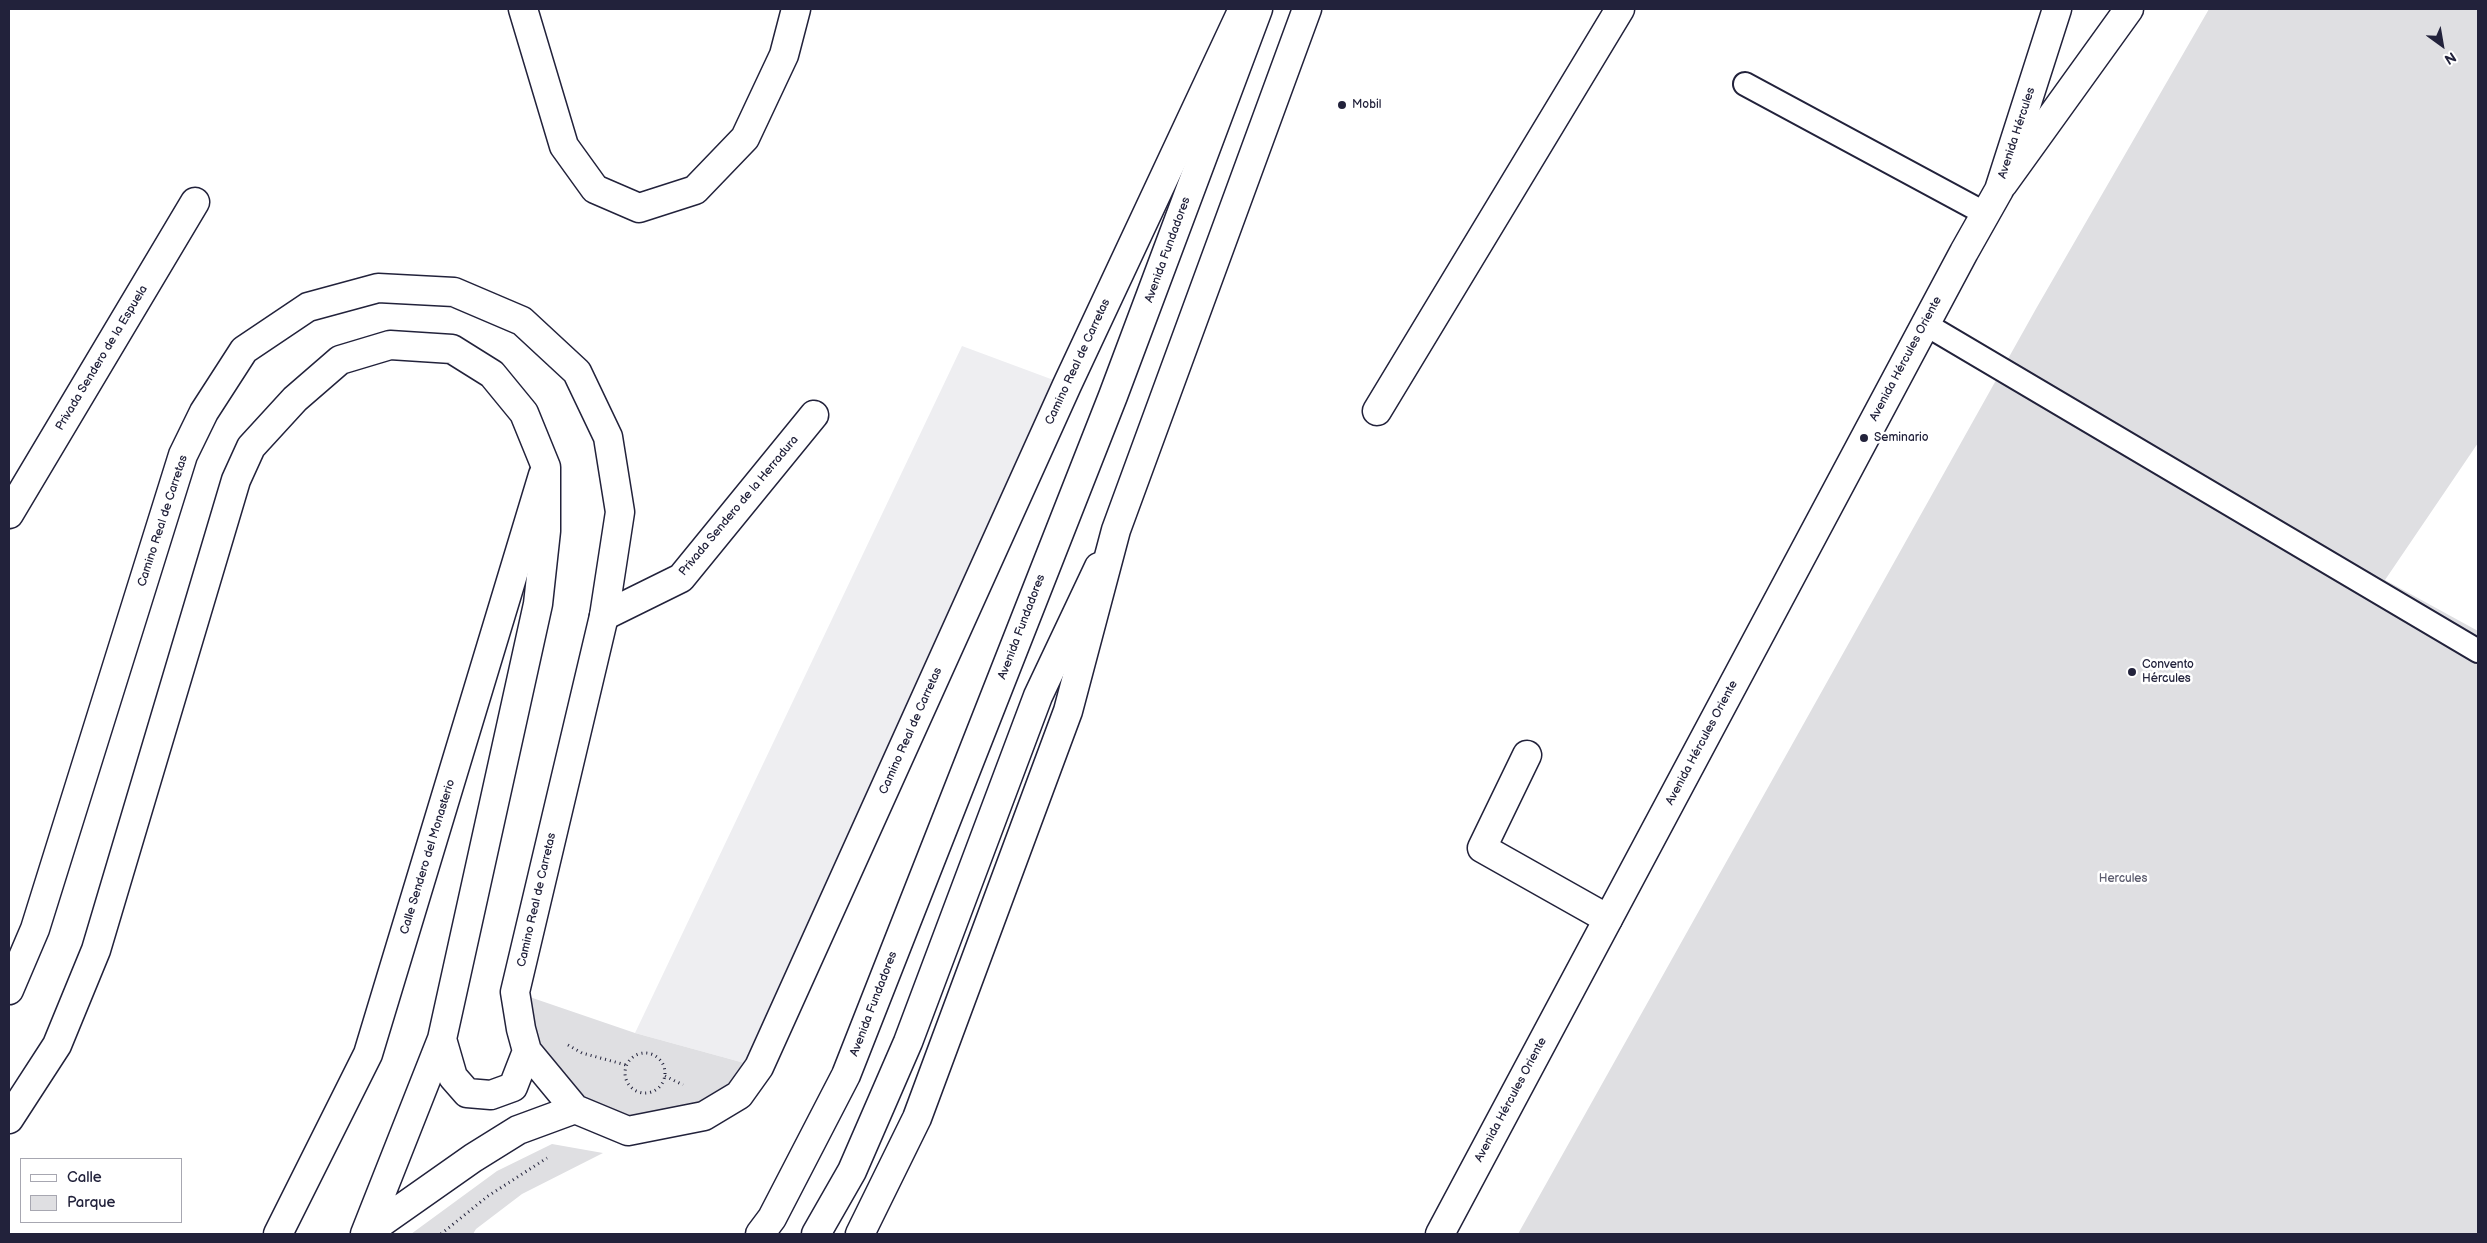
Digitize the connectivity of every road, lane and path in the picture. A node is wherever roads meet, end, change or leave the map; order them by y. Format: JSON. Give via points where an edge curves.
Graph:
{"nodes":[{"id":1,"x":523,"y":9,"type":"edge"},
{"id":2,"x":796,"y":9,"type":"edge"},
{"id":3,"x":1243,"y":9,"type":"edge"},
{"id":4,"x":1258,"y":9,"type":"edge"},
{"id":5,"x":1307,"y":9,"type":"edge"},
{"id":6,"x":1620,"y":9,"type":"edge"},
{"id":7,"x":2057,"y":9,"type":"edge"},
{"id":8,"x":2129,"y":9,"type":"edge"},
{"id":9,"x":1745,"y":84,"type":"dead end"},
{"id":10,"x":1999,"y":190,"type":"junction"},
{"id":11,"x":195,"y":202,"type":"dead end"},
{"id":12,"x":1986,"y":214,"type":"junction"},
{"id":13,"x":1964,"y":252,"type":"joint"},
{"id":14,"x":1925,"y":324,"type":"junction"},
{"id":15,"x":1377,"y":411,"type":"dead end"},
{"id":16,"x":814,"y":415,"type":"dead end"},
{"id":17,"x":546,"y":467,"type":"junction"},
{"id":18,"x":9,"y":514,"type":"edge"},
{"id":19,"x":1116,"y":530,"type":"junction"},
{"id":20,"x":604,"y":616,"type":"junction"},
{"id":21,"x":2478,"y":651,"type":"edge"},
{"id":22,"x":1527,"y":755,"type":"dead end"},
{"id":23,"x":1608,"y":919,"type":"junction"},
{"id":24,"x":9,"y":990,"type":"edge"},
{"id":25,"x":442,"y":1039,"type":"junction"},
{"id":26,"x":560,"y":1041,"type":"dead end"},
{"id":27,"x":527,"y":1051,"type":"junction"},
{"id":28,"x":626,"y":1065,"type":"junction"},
{"id":29,"x":575,"y":1109,"type":"junction"},
{"id":30,"x":9,"y":1119,"type":"edge"},
{"id":31,"x":552,"y":1155,"type":"dead end"},
{"id":32,"x":278,"y":1234,"type":"edge"},
{"id":33,"x":365,"y":1234,"type":"edge"},
{"id":34,"x":441,"y":1234,"type":"edge"},
{"id":35,"x":760,"y":1234,"type":"edge"},
{"id":36,"x":816,"y":1234,"type":"edge"},
{"id":37,"x":860,"y":1234,"type":"edge"},
{"id":38,"x":1440,"y":1234,"type":"edge"}],
"edges":[{"from":1,"to":2,"type":"street","via":[[564,146],[595,189],[639,208],[695,190],[745,138],[784,55]]},
{"from":3,"to":29,"type":"street","name":"Camino Real de Carretas","via":[[1067,384],[759,1067],[739,1095],[704,1116],[632,1132]]},
{"from":4,"to":35,"type":"street","name":"Avenida Fundadores","via":[[1113,396],[846,1075],[772,1218]]},
{"from":5,"to":19,"type":"street"},
{"from":6,"to":15,"type":"street"},
{"from":7,"to":10,"type":"street","name":"Avenida Hércules"},
{"from":8,"to":10,"type":"street"},
{"from":9,"to":12,"type":"lane"},
{"from":10,"to":12,"type":"street","name":"Avenida Hércules"},
{"from":11,"to":18,"type":"street","name":"Privada Sendero de la Espuela"},
{"from":12,"to":13,"type":"street","name":"Avenida Hércules"},
{"from":13,"to":14,"type":"street","name":"Avenida Hércules Oriente"},
{"from":14,"to":21,"type":"lane"},
{"from":14,"to":23,"type":"street","name":"Avenida Hércules Oriente"},
{"from":16,"to":20,"type":"street","name":"Privada Sendero de la Herradura","via":[[681,578]]},
{"from":17,"to":25,"type":"street","via":[[546,531],[538,604]]},
{"from":17,"to":30,"type":"street","via":[[524,413],[492,374],[452,349],[390,345],[340,360],[295,399],[251,447],[236,480],[96,950],[57,1045]]},
{"from":17,"to":32,"type":"street","name":"Calle Sendero del Monasterio","via":[[368,1054]]},
{"from":19,"to":36,"type":"street","via":[[1038,696],[908,1042],[852,1171]]},
{"from":19,"to":37,"type":"street","via":[[1068,711],[918,1118]]},
{"from":20,"to":24,"type":"street","name":"Camino Real de Carretas","via":[[620,512],[608,437],[577,372],[522,321],[454,292],[378,288],[308,307],[244,350],[204,412],[183,455],[35,929]]},
{"from":20,"to":27,"type":"street","name":"Camino Real de Carretas","via":[[515,992]]},
{"from":22,"to":23,"type":"street","via":[[1482,848]]},
{"from":23,"to":38,"type":"street","name":"Avenida Hércules Oriente"},
{"from":25,"to":27,"type":"street","via":[[453,1077],[467,1092],[491,1095],[513,1087]]},
{"from":25,"to":33,"type":"street"},
{"from":26,"to":28,"type":"path","via":[[582,1053]]},
{"from":27,"to":29,"type":"street","name":"Camino Real de Carretas"},
{"from":28,"to":28,"type":"path","via":[[641,1053],[654,1055],[665,1070],[663,1083],[653,1091],[633,1090],[626,1078]]},
{"from":29,"to":33,"type":"street","via":[[518,1130],[472,1158]]},
{"from":31,"to":34,"type":"path","via":[[488,1196]]}]}
